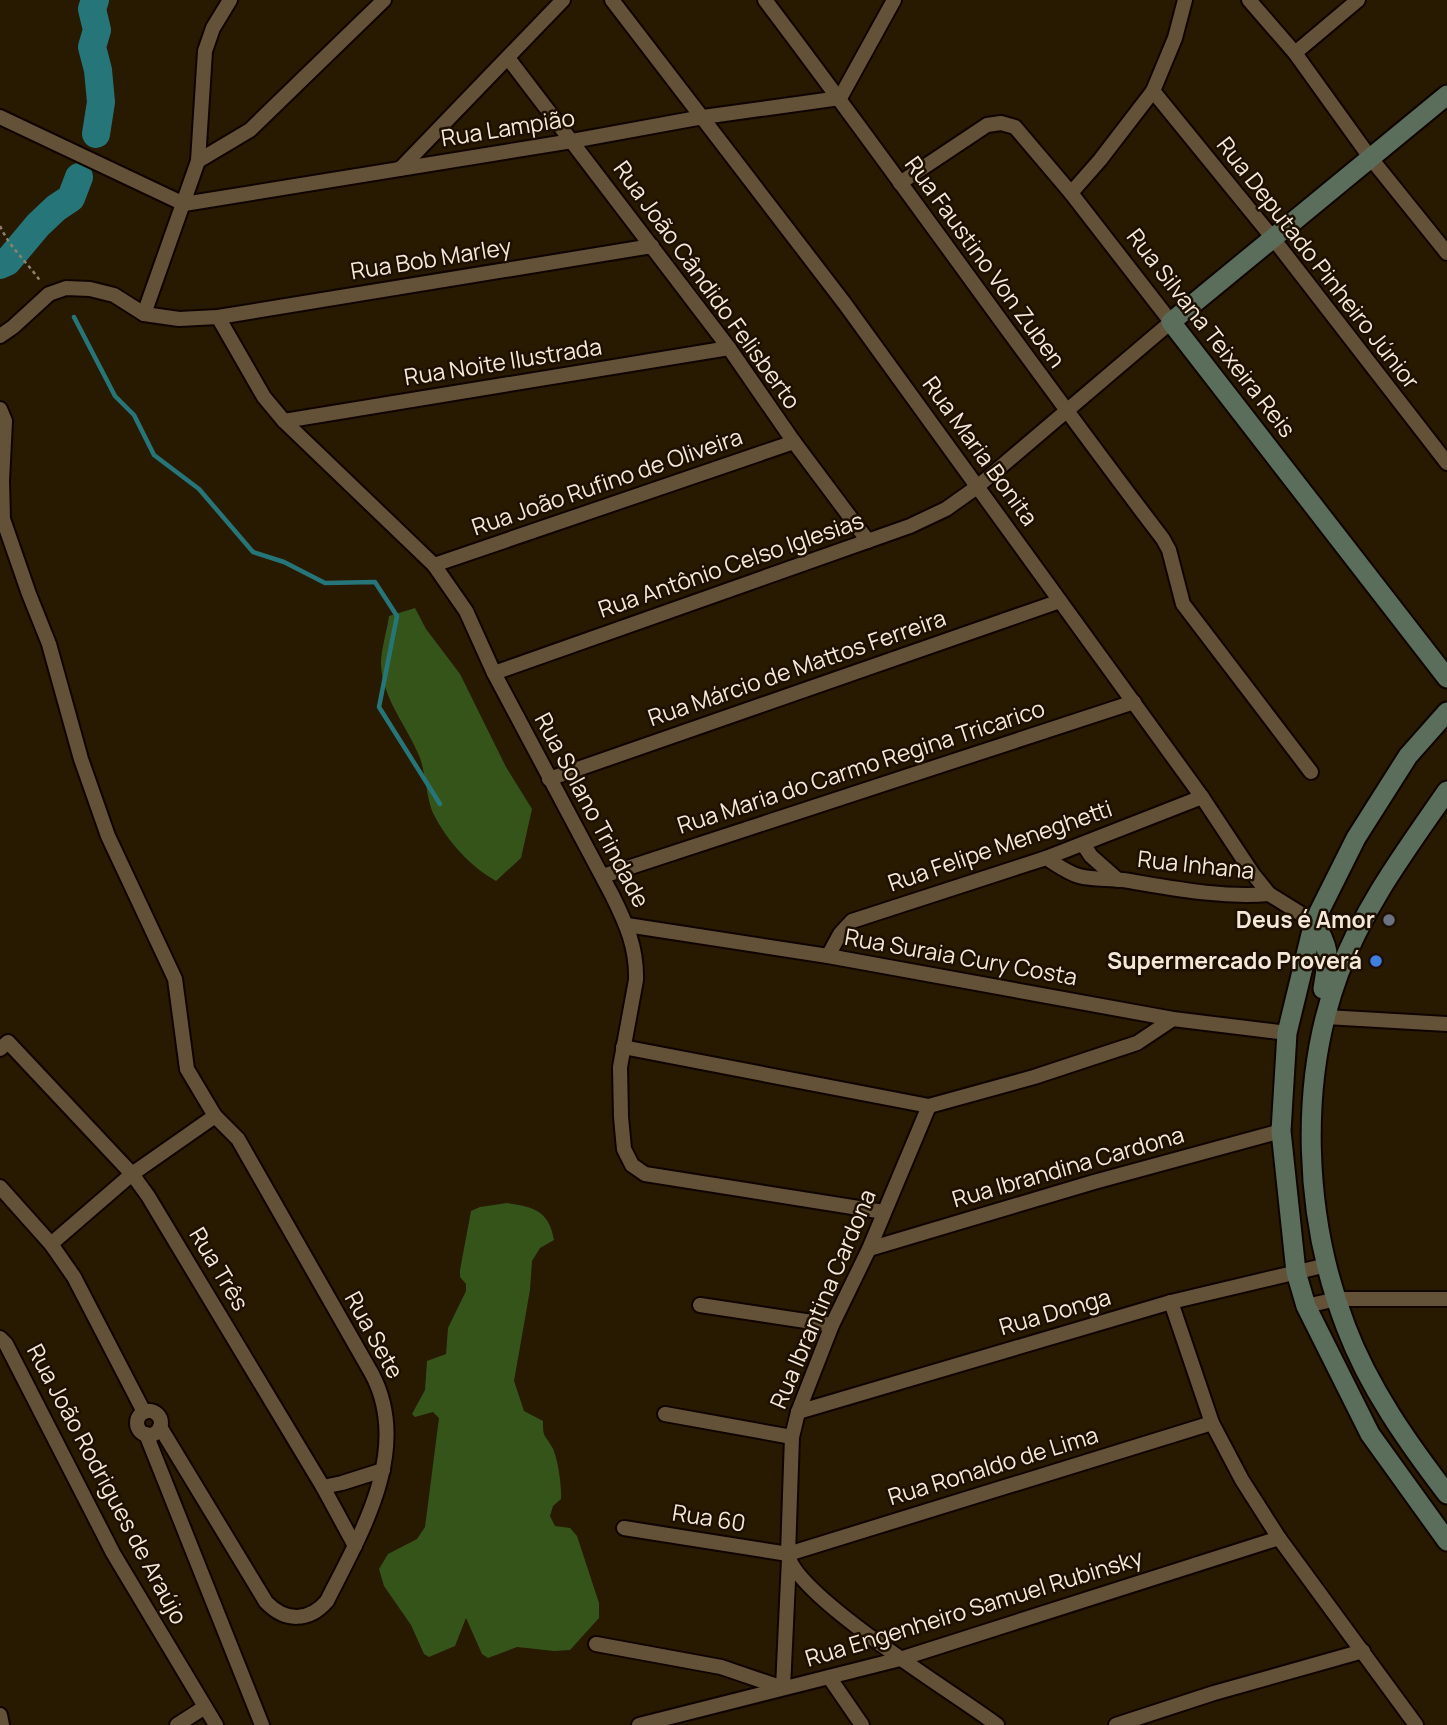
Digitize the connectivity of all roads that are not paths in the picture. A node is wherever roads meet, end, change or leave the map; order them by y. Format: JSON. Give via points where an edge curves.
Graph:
{"nodes":[{"id":1,"x":230,"y":0,"type":"edge"},
{"id":2,"x":384,"y":0,"type":"edge"},
{"id":3,"x":563,"y":0,"type":"edge"},
{"id":4,"x":612,"y":0,"type":"edge"},
{"id":5,"x":765,"y":0,"type":"edge"},
{"id":6,"x":894,"y":0,"type":"edge"},
{"id":7,"x":1185,"y":0,"type":"edge"},
{"id":8,"x":1249,"y":0,"type":"edge"},
{"id":9,"x":1358,"y":0,"type":"edge"},
{"id":10,"x":1295,"y":53,"type":"junction"},
{"id":11,"x":508,"y":58,"type":"junction"},
{"id":12,"x":1153,"y":91,"type":"junction"},
{"id":13,"x":1447,"y":95,"type":"edge"},
{"id":14,"x":839,"y":98,"type":"junction"},
{"id":15,"x":0,"y":117,"type":"edge"},
{"id":16,"x":703,"y":117,"type":"junction"},
{"id":17,"x":572,"y":141,"type":"junction"},
{"id":18,"x":1370,"y":156,"type":"junction"},
{"id":19,"x":198,"y":161,"type":"junction"},
{"id":20,"x":400,"y":169,"type":"junction"},
{"id":21,"x":900,"y":183,"type":"junction"},
{"id":22,"x":1072,"y":193,"type":"junction"},
{"id":23,"x":184,"y":204,"type":"junction"},
{"id":24,"x":1272,"y":237,"type":"junction"},
{"id":25,"x":652,"y":246,"type":"junction"},
{"id":26,"x":1447,"y":253,"type":"edge"},
{"id":27,"x":144,"y":314,"type":"junction"},
{"id":28,"x":218,"y":317,"type":"junction"},
{"id":29,"x":1171,"y":322,"type":"junction"},
{"id":30,"x":0,"y":336,"type":"edge"},
{"id":31,"x":729,"y":348,"type":"junction"},
{"id":32,"x":0,"y":409,"type":"edge"},
{"id":33,"x":1065,"y":411,"type":"junction"},
{"id":34,"x":284,"y":421,"type":"junction"},
{"id":35,"x":794,"y":442,"type":"junction"},
{"id":36,"x":1447,"y":463,"type":"edge"},
{"id":37,"x":977,"y":487,"type":"junction"},
{"id":38,"x":868,"y":541,"type":"junction"},
{"id":39,"x":434,"y":565,"type":"junction"},
{"id":40,"x":1060,"y":601,"type":"junction"},
{"id":41,"x":494,"y":673,"type":"junction"},
{"id":42,"x":1447,"y":678,"type":"edge"},
{"id":43,"x":1134,"y":702,"type":"junction"},
{"id":44,"x":1447,"y":712,"type":"edge"},
{"id":45,"x":1311,"y":772,"type":"dead end"},
{"id":46,"x":550,"y":779,"type":"junction"},
{"id":47,"x":1447,"y":791,"type":"edge"},
{"id":48,"x":1202,"y":797,"type":"junction"},
{"id":49,"x":1083,"y":844,"type":"junction"},
{"id":50,"x":1046,"y":859,"type":"junction"},
{"id":51,"x":603,"y":876,"type":"junction"},
{"id":52,"x":1118,"y":880,"type":"junction"},
{"id":53,"x":1269,"y":894,"type":"junction"},
{"id":54,"x":1314,"y":922,"type":"junction"},
{"id":55,"x":626,"y":925,"type":"junction"},
{"id":56,"x":828,"y":956,"type":"junction"},
{"id":57,"x":1326,"y":1017,"type":"junction"},
{"id":58,"x":1173,"y":1019,"type":"junction"},
{"id":59,"x":1447,"y":1024,"type":"edge"},
{"id":60,"x":1287,"y":1033,"type":"junction"},
{"id":61,"x":4,"y":1045,"type":"edge"},
{"id":62,"x":623,"y":1048,"type":"junction"},
{"id":63,"x":929,"y":1106,"type":"junction"},
{"id":64,"x":215,"y":1116,"type":"junction"},
{"id":65,"x":1281,"y":1131,"type":"junction"},
{"id":66,"x":132,"y":1174,"type":"junction"},
{"id":67,"x":0,"y":1188,"type":"edge"},
{"id":68,"x":884,"y":1212,"type":"junction"},
{"id":69,"x":51,"y":1244,"type":"junction"},
{"id":70,"x":869,"y":1249,"type":"junction"},
{"id":71,"x":1328,"y":1265,"type":"junction"},
{"id":72,"x":1296,"y":1272,"type":"junction"},
{"id":73,"x":1447,"y":1299,"type":"edge"},
{"id":74,"x":1337,"y":1300,"type":"junction"},
{"id":75,"x":1171,"y":1302,"type":"junction"},
{"id":76,"x":700,"y":1304,"type":"dead end"},
{"id":77,"x":1306,"y":1306,"type":"junction"},
{"id":78,"x":832,"y":1325,"type":"junction"},
{"id":79,"x":0,"y":1338,"type":"edge"},
{"id":80,"x":144,"y":1412,"type":"junction"},
{"id":81,"x":798,"y":1412,"type":"junction"},
{"id":82,"x":665,"y":1414,"type":"dead end"},
{"id":83,"x":1212,"y":1423,"type":"junction"},
{"id":84,"x":160,"y":1427,"type":"junction"},
{"id":85,"x":146,"y":1434,"type":"junction"},
{"id":86,"x":792,"y":1437,"type":"junction"},
{"id":87,"x":383,"y":1470,"type":"junction"},
{"id":88,"x":323,"y":1487,"type":"junction"},
{"id":89,"x":1447,"y":1494,"type":"edge"},
{"id":90,"x":624,"y":1528,"type":"dead end"},
{"id":91,"x":1279,"y":1538,"type":"junction"},
{"id":92,"x":1447,"y":1541,"type":"edge"},
{"id":93,"x":355,"y":1546,"type":"junction"},
{"id":94,"x":789,"y":1556,"type":"junction"},
{"id":95,"x":596,"y":1644,"type":"dead end"},
{"id":96,"x":1363,"y":1651,"type":"junction"},
{"id":97,"x":901,"y":1659,"type":"junction"},
{"id":98,"x":829,"y":1677,"type":"junction"},
{"id":99,"x":783,"y":1688,"type":"junction"},
{"id":100,"x":205,"y":1707,"type":"junction"},
{"id":101,"x":694,"y":1711,"type":"junction"},
{"id":102,"x":0,"y":1715,"type":"edge"},
{"id":103,"x":2,"y":1725,"type":"edge"},
{"id":104,"x":177,"y":1725,"type":"edge"},
{"id":105,"x":216,"y":1725,"type":"edge"},
{"id":106,"x":262,"y":1725,"type":"edge"},
{"id":107,"x":639,"y":1725,"type":"edge"},
{"id":108,"x":703,"y":1725,"type":"edge"},
{"id":109,"x":862,"y":1725,"type":"edge"},
{"id":110,"x":997,"y":1725,"type":"edge"},
{"id":111,"x":1116,"y":1725,"type":"edge"},
{"id":112,"x":1416,"y":1725,"type":"edge"}],
"edges":[{"from":1,"to":19,"type":"street","via":[[205,51]]},
{"from":2,"to":19,"type":"street","via":[[250,130]]},
{"from":3,"to":11,"type":"street"},
{"from":4,"to":16,"type":"street","name":"Rua Maria Bonita"},
{"from":5,"to":14,"type":"street","name":"Rua Faustino Von Zuben"},
{"from":6,"to":14,"type":"street"},
{"from":7,"to":12,"type":"street"},
{"from":8,"to":10,"type":"street"},
{"from":9,"to":10,"type":"street"},
{"from":10,"to":18,"type":"street"},
{"from":11,"to":17,"type":"street","name":"Rua João Cândido Felisberto"},
{"from":11,"to":20,"type":"street"},
{"from":12,"to":22,"type":"street"},
{"from":12,"to":24,"type":"street","name":"Rua Deputado Pinheiro Júnior"},
{"from":13,"to":18,"type":"main road"},
{"from":14,"to":16,"type":"street","name":"Rua Lampião"},
{"from":14,"to":21,"type":"street","name":"Rua Faustino Von Zuben"},
{"from":15,"to":23,"type":"street"},
{"from":16,"to":17,"type":"street","name":"Rua Lampião"},
{"from":16,"to":37,"type":"street","name":"Rua Maria Bonita"},
{"from":17,"to":20,"type":"street","name":"Rua Lampião"},
{"from":17,"to":25,"type":"street","name":"Rua João Cândido Felisberto"},
{"from":18,"to":24,"type":"main road"},
{"from":18,"to":26,"type":"street"},
{"from":19,"to":23,"type":"street"},
{"from":20,"to":23,"type":"street","name":"Rua Lampião"},
{"from":21,"to":22,"type":"street","name":"Rua Silvana Teixeira Reis","via":[[987,125],[1001,123],[1015,127]]},
{"from":21,"to":33,"type":"street","name":"Rua Faustino Von Zuben"},
{"from":22,"to":29,"type":"street","name":"Rua Silvana Teixeira Reis"},
{"from":23,"to":27,"type":"street"},
{"from":24,"to":29,"type":"main road"},
{"from":24,"to":36,"type":"street","name":"Rua Deputado Pinheiro Júnior"},
{"from":25,"to":28,"type":"street","name":"Rua Bob Marley"},
{"from":25,"to":31,"type":"street","name":"Rua João Cândido Felisberto"},
{"from":27,"to":28,"type":"street","name":"Rua Bob Marley","via":[[179,319]]},
{"from":27,"to":30,"type":"street","via":[[114,295],[66,288],[48,293]]},
{"from":28,"to":34,"type":"street","name":"Rua Solano Trindade","via":[[264,397]]},
{"from":29,"to":33,"type":"street","name":"Rua Antônio Celso Iglesias"},
{"from":29,"to":42,"type":"main road","name":"Rua Silvana Teixeira Reis"},
{"from":31,"to":34,"type":"street","name":"Rua Noite Ilustrada"},
{"from":31,"to":35,"type":"street","name":"Rua João Cândido Felisberto"},
{"from":32,"to":64,"type":"street","name":"Rua Sete","via":[[5,421],[3,519],[49,644],[108,836],[175,979],[187,1069]]},
{"from":33,"to":37,"type":"street","name":"Rua Antônio Celso Iglesias"},
{"from":33,"to":45,"type":"street","name":"Rua Faustino Von Zuben","via":[[1163,539],[1183,604]]},
{"from":34,"to":39,"type":"street","name":"Rua Solano Trindade"},
{"from":35,"to":38,"type":"street","name":"Rua João Cândido Felisberto"},
{"from":35,"to":39,"type":"street","name":"Rua João Rufino de Oliveira"},
{"from":37,"to":38,"type":"street","name":"Rua Antônio Celso Iglesias","via":[[946,509]]},
{"from":37,"to":40,"type":"street","name":"Rua Maria Bonita"},
{"from":38,"to":41,"type":"street","name":"Rua Antônio Celso Iglesias"},
{"from":39,"to":41,"type":"street","name":"Rua Solano Trindade","via":[[466,611]]},
{"from":40,"to":43,"type":"street","name":"Rua Maria Bonita"},
{"from":40,"to":46,"type":"street","name":"Rua Márcio de Mattos Ferreira"},
{"from":41,"to":46,"type":"street","name":"Rua Solano Trindade"},
{"from":43,"to":48,"type":"street","name":"Rua Maria Bonita"},
{"from":43,"to":51,"type":"street","name":"Rua Maria do Carmo Regina Tricarico"},
{"from":44,"to":54,"type":"main road","via":[[1408,756],[1378,803]]},
{"from":46,"to":51,"type":"street","name":"Rua Solano Trindade"},
{"from":47,"to":57,"type":"main road","via":[[1370,905],[1339,974]]},
{"from":48,"to":49,"type":"street","name":"Rua Felipe Meneghetti"},
{"from":48,"to":53,"type":"street","name":"Rua Maria Bonita"},
{"from":49,"to":50,"type":"street","name":"Rua Felipe Meneghetti"},
{"from":49,"to":52,"type":"street","name":"Rua Inhana"},
{"from":50,"to":52,"type":"street","name":"Rua Inhana","via":[[1076,876]]},
{"from":50,"to":56,"type":"street","name":"Rua Felipe Meneghetti","via":[[852,921]]},
{"from":51,"to":55,"type":"street","name":"Rua Solano Trindade"},
{"from":52,"to":53,"type":"street","name":"Rua Inhana","via":[[1214,895]]},
{"from":53,"to":54,"type":"street","name":"Rua Maria Bonita"},
{"from":54,"to":57,"type":"main road","via":[[1328,953],[1322,998]]},
{"from":54,"to":60,"type":"main road"},
{"from":55,"to":56,"type":"street","name":"Rua Suraia Cury Costa"},
{"from":55,"to":62,"type":"street","name":"Rua Solano Trindade","via":[[636,966]]},
{"from":56,"to":58,"type":"street","name":"Rua Suraia Cury Costa"},
{"from":57,"to":59,"type":"street"},
{"from":57,"to":71,"type":"main road","via":[[1314,1091],[1313,1132],[1318,1215]]},
{"from":58,"to":60,"type":"street","name":"Rua Suraia Cury Costa"},
{"from":58,"to":63,"type":"street","via":[[1137,1043]]},
{"from":60,"to":65,"type":"main road"},
{"from":61,"to":66,"type":"street","name":"Rua Três"},
{"from":62,"to":63,"type":"street"},
{"from":62,"to":68,"type":"street","name":"Rua Solano Trindade","via":[[624,1149],[638,1170]]},
{"from":63,"to":68,"type":"street","name":"Rua Ibrantina Cardona"},
{"from":64,"to":66,"type":"street"},
{"from":64,"to":87,"type":"street","name":"Rua Sete","via":[[237,1139],[378,1386],[388,1428]]},
{"from":65,"to":70,"type":"street","name":"Rua Ibrandina Cardona"},
{"from":65,"to":72,"type":"main road"},
{"from":66,"to":69,"type":"street"},
{"from":66,"to":88,"type":"street","name":"Rua Três"},
{"from":67,"to":69,"type":"street"},
{"from":68,"to":70,"type":"street","name":"Rua Ibrantina Cardona"},
{"from":69,"to":80,"type":"street","via":[[74,1277]]},
{"from":70,"to":78,"type":"street","name":"Rua Ibrantina Cardona"},
{"from":71,"to":72,"type":"street","name":"Rua Donga"},
{"from":71,"to":74,"type":"main road"},
{"from":72,"to":75,"type":"street","name":"Rua Donga"},
{"from":72,"to":77,"type":"main road"},
{"from":73,"to":74,"type":"street"},
{"from":74,"to":77,"type":"street"},
{"from":74,"to":89,"type":"main road","via":[[1359,1358],[1396,1424]]},
{"from":75,"to":81,"type":"street","name":"Rua Donga"},
{"from":75,"to":83,"type":"street"},
{"from":76,"to":78,"type":"street"},
{"from":77,"to":92,"type":"main road","via":[[1370,1434]]},
{"from":78,"to":81,"type":"street","name":"Rua Ibrantina Cardona"},
{"from":79,"to":100,"type":"street","name":"Rua João Rodrigues de Araújo","via":[[113,1553]]},
{"from":80,"to":84,"type":"street","via":[[160,1416]]},
{"from":80,"to":85,"type":"street","via":[[137,1420]]},
{"from":81,"to":86,"type":"street","name":"Rua Ibrantina Cardona"},
{"from":82,"to":86,"type":"street"},
{"from":83,"to":91,"type":"street"},
{"from":83,"to":94,"type":"street","name":"Rua Ronaldo de Lima"},
{"from":84,"to":85,"type":"street"},
{"from":84,"to":93,"type":"street","name":"Rua Sete","via":[[266,1602],[279,1613],[296,1618],[313,1614],[327,1601]]},
{"from":85,"to":106,"type":"street"},
{"from":86,"to":94,"type":"street","name":"Rua Ibrantina Cardona"},
{"from":87,"to":88,"type":"street"},
{"from":87,"to":93,"type":"street","name":"Rua Sete"},
{"from":88,"to":93,"type":"street","name":"Rua Três"},
{"from":90,"to":94,"type":"street","name":"Rua 60"},
{"from":91,"to":96,"type":"street"},
{"from":91,"to":97,"type":"street","name":"Rua Engenheiro Samuel Rubinsky"},
{"from":94,"to":97,"type":"street","via":[[802,1577],[847,1620]]},
{"from":94,"to":99,"type":"street","name":"Rua Ibrantina Cardona"},
{"from":95,"to":99,"type":"street","via":[[721,1667]]},
{"from":96,"to":111,"type":"street"},
{"from":96,"to":112,"type":"street"},
{"from":97,"to":98,"type":"street","name":"Rua Engenheiro Samuel Rubinsky"},
{"from":97,"to":110,"type":"street"},
{"from":98,"to":99,"type":"street","name":"Rua Engenheiro Samuel Rubinsky"},
{"from":98,"to":109,"type":"street"},
{"from":99,"to":101,"type":"street","name":"Rua Engenheiro Samuel Rubinsky"},
{"from":100,"to":104,"type":"street"},
{"from":100,"to":105,"type":"street","name":"Rua João Rodrigues de Araújo"},
{"from":101,"to":107,"type":"street","name":"Rua Engenheiro Samuel Rubinsky"},
{"from":101,"to":108,"type":"street"},
{"from":102,"to":103,"type":"street"}]}
